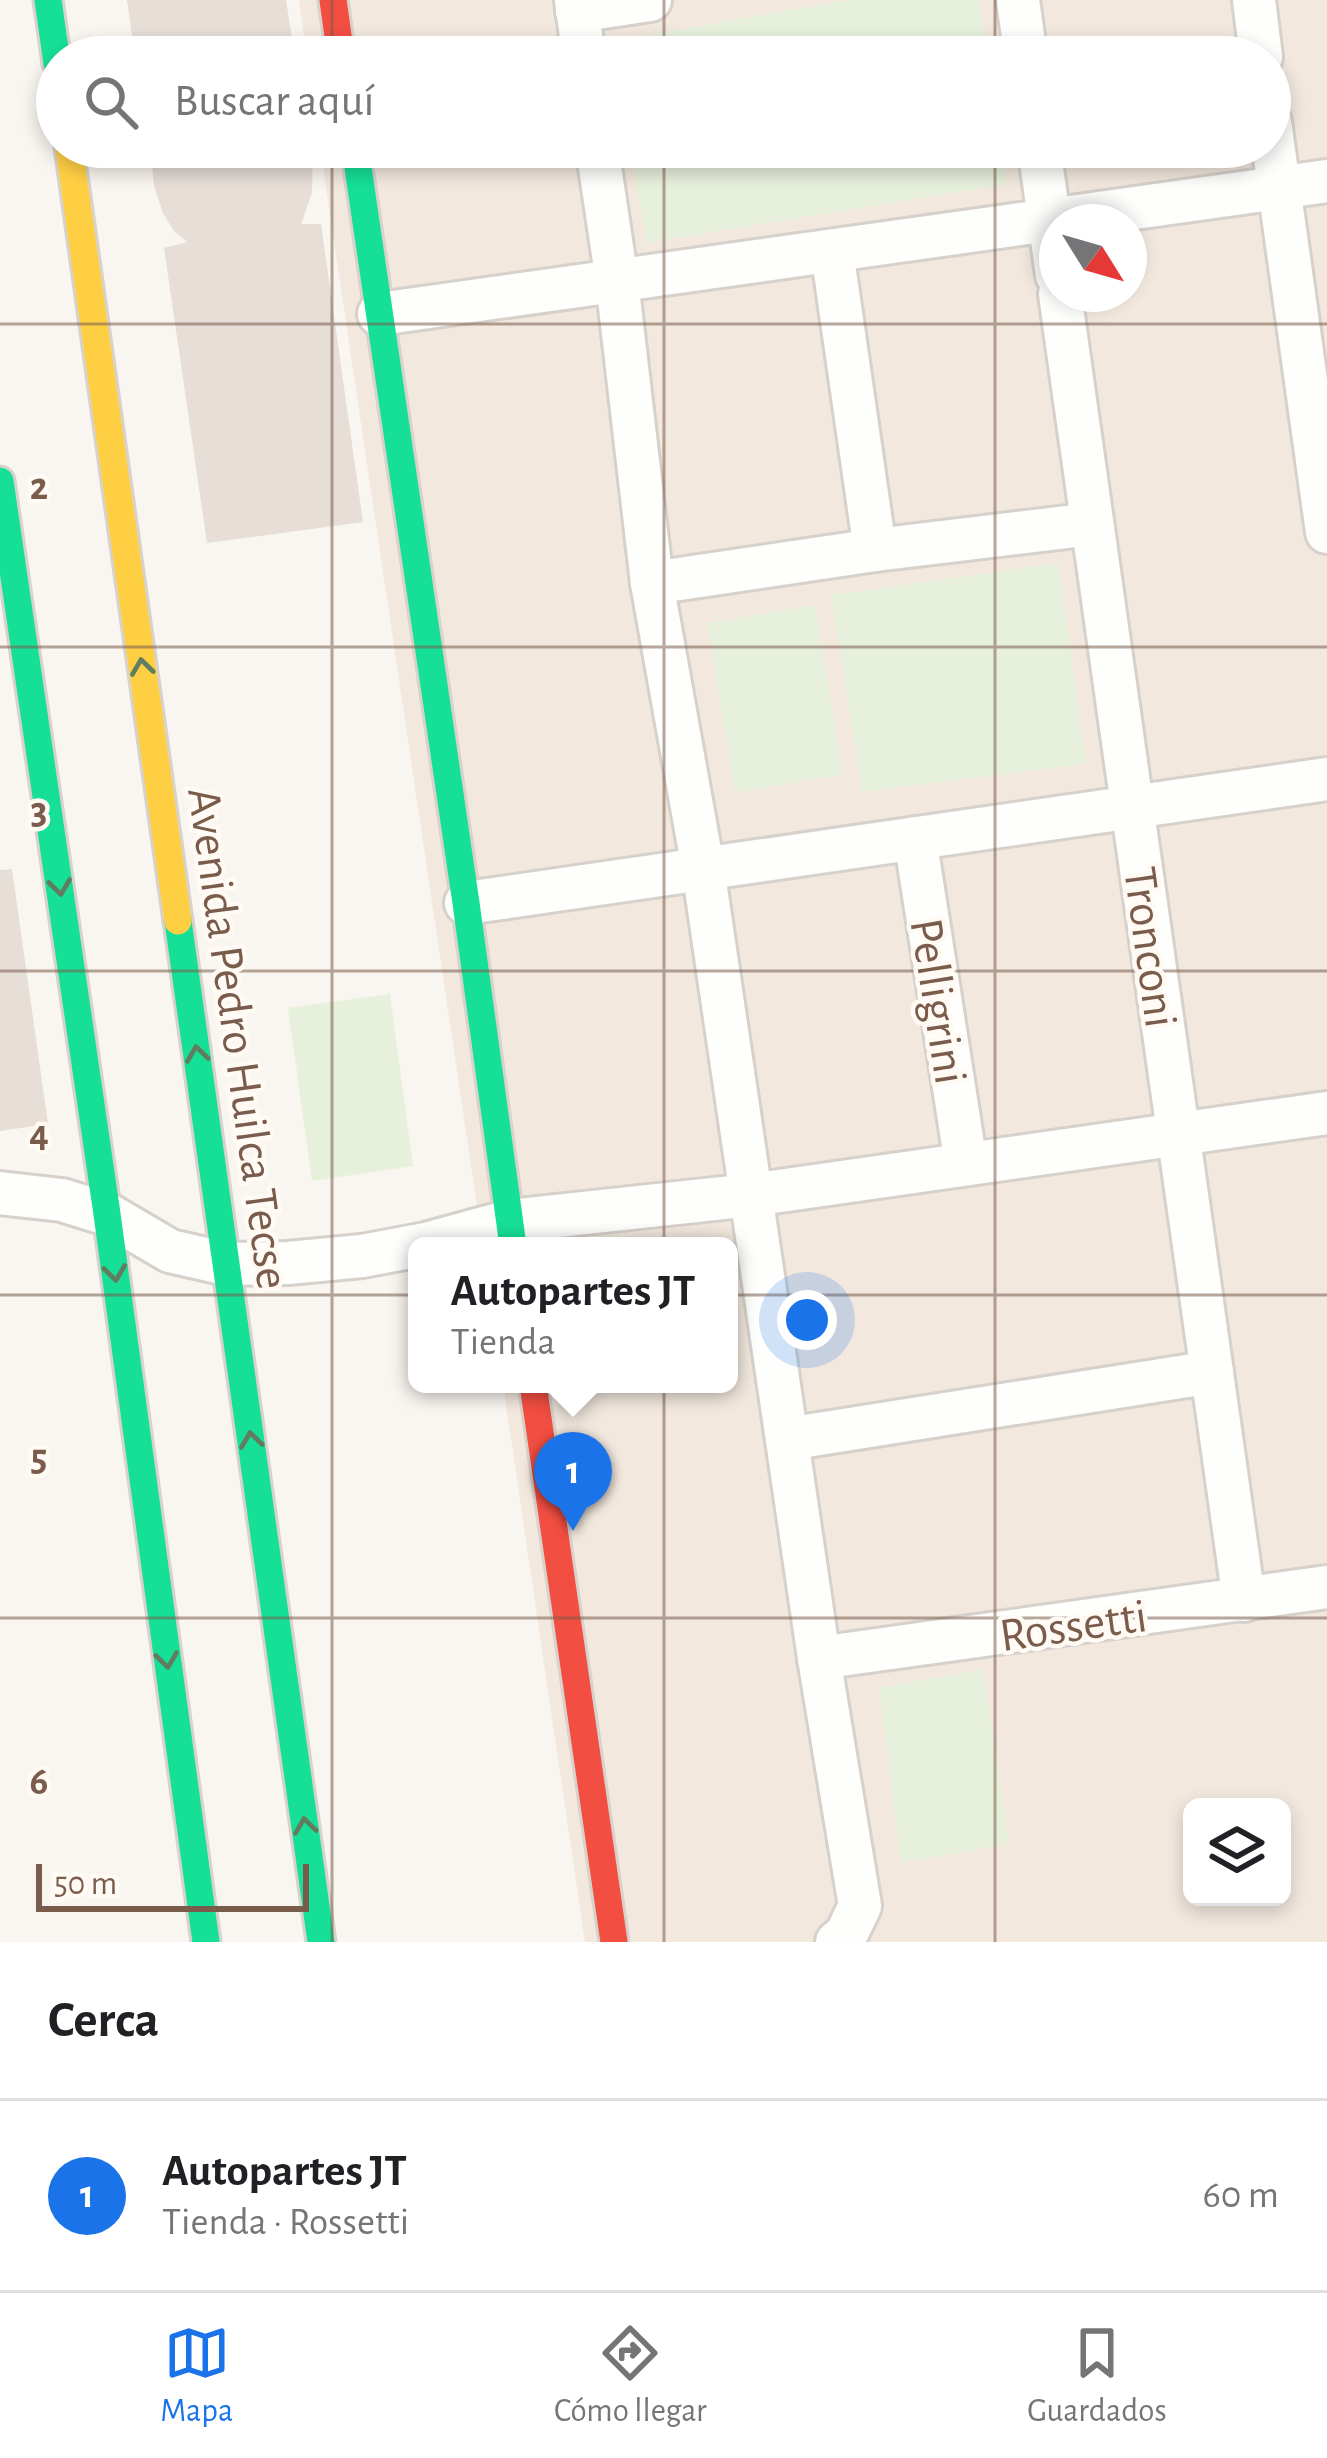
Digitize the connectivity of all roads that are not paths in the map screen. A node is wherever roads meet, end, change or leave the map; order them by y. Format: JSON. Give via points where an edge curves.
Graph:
{"nodes":[{"id":1,"x":48,"y":0,"type":"edge"},
{"id":2,"x":333,"y":0,"type":"edge"},
{"id":3,"x":650,"y":0,"type":"edge"},
{"id":4,"x":1018,"y":0,"type":"edge"},
{"id":5,"x":1253,"y":0,"type":"edge"},
{"id":6,"x":576,"y":6,"type":"edge"},
{"id":7,"x":53,"y":36,"type":"edge"},
{"id":8,"x":338,"y":36,"type":"edge"},
{"id":9,"x":581,"y":36,"type":"edge"},
{"id":10,"x":1023,"y":36,"type":"edge"},
{"id":11,"x":1258,"y":36,"type":"edge"},
{"id":12,"x":72,"y":168,"type":"edge"},
{"id":13,"x":358,"y":168,"type":"edge"},
{"id":14,"x":600,"y":168,"type":"edge"},
{"id":15,"x":1042,"y":168,"type":"edge"},
{"id":16,"x":1276,"y":168,"type":"edge"},
{"id":17,"x":1327,"y":181,"type":"edge"},
{"id":18,"x":1279,"y":188,"type":"junction"},
{"id":19,"x":1047,"y":204,"type":"edge"},
{"id":20,"x":1147,"y":206,"type":"edge"},
{"id":21,"x":1039,"y":221,"type":"edge"},
{"id":22,"x":832,"y":250,"type":"junction"},
{"id":23,"x":616,"y":281,"type":"junction"},
{"id":24,"x":1063,"y":312,"type":"edge"},
{"id":25,"x":380,"y":314,"type":"junction"},
{"id":26,"x":0,"y":481,"type":"edge"},
{"id":27,"x":1092,"y":524,"type":"junction"},
{"id":28,"x":1327,"y":532,"type":"edge"},
{"id":29,"x":874,"y":550,"type":"junction"},
{"id":30,"x":652,"y":584,"type":"junction"},
{"id":31,"x":1327,"y":779,"type":"edge"},
{"id":32,"x":1132,"y":807,"type":"junction"},
{"id":33,"x":915,"y":838,"type":"junction"},
{"id":34,"x":703,"y":868,"type":"junction"},
{"id":35,"x":466,"y":903,"type":"junction"},
{"id":36,"x":1327,"y":1113,"type":"edge"},
{"id":37,"x":1179,"y":1134,"type":"junction"},
{"id":38,"x":966,"y":1164,"type":"junction"},
{"id":39,"x":0,"y":1193,"type":"edge"},
{"id":40,"x":751,"y":1195,"type":"junction"},
{"id":41,"x":107,"y":1214,"type":"junction"},
{"id":42,"x":512,"y":1233,"type":"edge"},
{"id":43,"x":481,"y":1237,"type":"edge"},
{"id":44,"x":408,"y":1247,"type":"edge"},
{"id":45,"x":226,"y":1264,"type":"junction"},
{"id":46,"x":1212,"y":1372,"type":"junction"},
{"id":47,"x":534,"y":1393,"type":"edge"},
{"id":48,"x":787,"y":1439,"type":"junction"},
{"id":49,"x":1327,"y":1587,"type":"edge"},
{"id":50,"x":1244,"y":1600,"type":"junction"},
{"id":51,"x":819,"y":1658,"type":"junction"},
{"id":52,"x":206,"y":1942,"type":"edge"},
{"id":53,"x":321,"y":1942,"type":"edge"},
{"id":54,"x":614,"y":1942,"type":"edge"},
{"id":55,"x":837,"y":1942,"type":"edge"}],
"edges":[{"from":1,"to":7,"type":"main road"},
{"from":2,"to":8,"type":"main road"},
{"from":3,"to":6,"type":"street"},
{"from":4,"to":10,"type":"street"},
{"from":5,"to":11,"type":"street"},
{"from":6,"to":9,"type":"street"},
{"from":45,"to":12,"type":"main road","name":"Avenida Pedro Huilca Tecse","one_way":true},
{"from":13,"to":25,"type":"main road"},
{"from":14,"to":23,"type":"street"},
{"from":15,"to":19,"type":"street"},
{"from":16,"to":18,"type":"street"},
{"from":17,"to":18,"type":"street"},
{"from":18,"to":20,"type":"street"},
{"from":18,"to":28,"type":"street"},
{"from":21,"to":22,"type":"street"},
{"from":22,"to":23,"type":"street"},
{"from":22,"to":29,"type":"street"},
{"from":23,"to":25,"type":"street"},
{"from":23,"to":30,"type":"street"},
{"from":24,"to":27,"type":"street","name":"Tronconi"},
{"from":25,"to":35,"type":"main road"},
{"from":26,"to":41,"type":"main road","one_way":true},
{"from":27,"to":29,"type":"street"},
{"from":27,"to":32,"type":"street","name":"Tronconi"},
{"from":29,"to":30,"type":"street"},
{"from":30,"to":34,"type":"street"},
{"from":31,"to":32,"type":"street"},
{"from":32,"to":33,"type":"street"},
{"from":32,"to":37,"type":"street","name":"Tronconi"},
{"from":33,"to":34,"type":"street"},
{"from":33,"to":38,"type":"street","name":"Pelligrini"},
{"from":34,"to":35,"type":"street"},
{"from":34,"to":40,"type":"street"},
{"from":35,"to":42,"type":"main road"},
{"from":36,"to":37,"type":"street"},
{"from":37,"to":38,"type":"street"},
{"from":37,"to":46,"type":"street","name":"Tronconi"},
{"from":38,"to":40,"type":"street"},
{"from":39,"to":41,"type":"street"},
{"from":40,"to":42,"type":"street"},
{"from":40,"to":48,"type":"street"},
{"from":41,"to":45,"type":"street","via":[[170,1251]]},
{"from":41,"to":52,"type":"main road","one_way":true},
{"from":42,"to":43,"type":"street"},
{"from":44,"to":45,"type":"street"},
{"from":53,"to":45,"type":"main road","name":"Avenida Pedro Huilca Tecse","one_way":true},
{"from":46,"to":48,"type":"street"},
{"from":46,"to":50,"type":"street","name":"Tronconi"},
{"from":47,"to":54,"type":"main road"},
{"from":48,"to":51,"type":"street"},
{"from":49,"to":50,"type":"street","name":"Rossetti"},
{"from":50,"to":51,"type":"street","name":"Rossetti"},
{"from":51,"to":55,"type":"street","via":[[860,1906]]}]}
